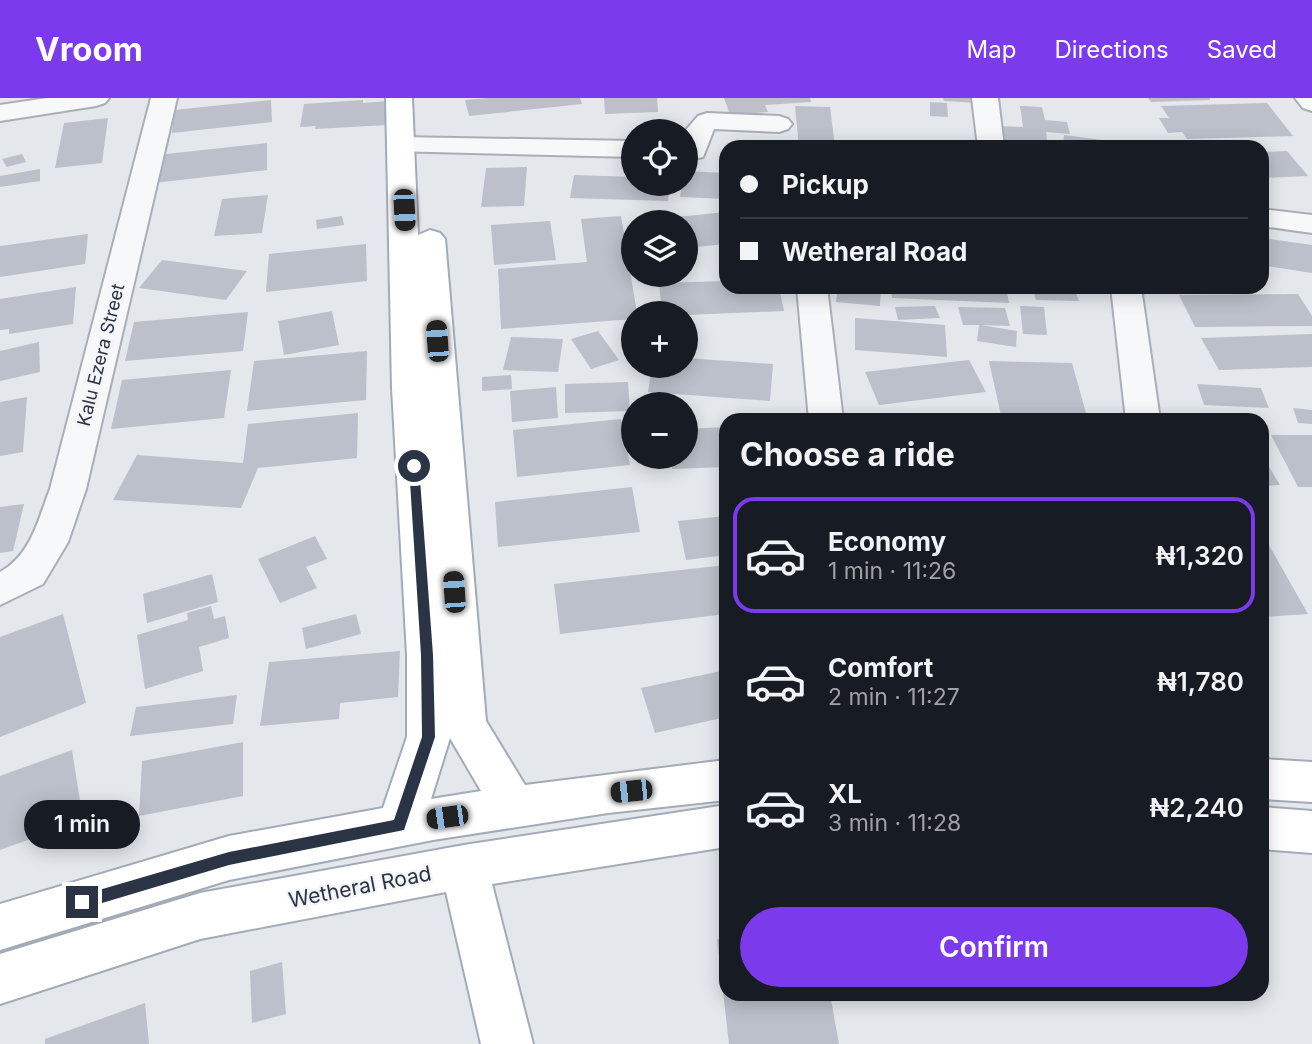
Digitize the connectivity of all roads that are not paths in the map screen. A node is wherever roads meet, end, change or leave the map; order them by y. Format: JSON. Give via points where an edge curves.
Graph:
{"nodes":[{"id":1,"x":96,"y":98,"type":"edge"},
{"id":2,"x":163,"y":98,"type":"edge"},
{"id":3,"x":399,"y":98,"type":"edge"},
{"id":4,"x":422,"y":98,"type":"edge"},
{"id":5,"x":985,"y":98,"type":"edge"},
{"id":6,"x":1308,"y":98,"type":"edge"},
{"id":7,"x":1312,"y":103,"type":"edge"},
{"id":8,"x":0,"y":113,"type":"edge"},
{"id":9,"x":779,"y":124,"type":"dead end"},
{"id":10,"x":990,"y":140,"type":"edge"},
{"id":11,"x":411,"y":145,"type":"junction"},
{"id":12,"x":621,"y":149,"type":"edge"},
{"id":13,"x":699,"y":152,"type":"edge"},
{"id":14,"x":1269,"y":219,"type":"edge"},
{"id":15,"x":1312,"y":224,"type":"edge"},
{"id":16,"x":813,"y":294,"type":"edge"},
{"id":17,"x":1127,"y":294,"type":"edge"},
{"id":18,"x":825,"y":413,"type":"edge"},
{"id":19,"x":1142,"y":413,"type":"edge"},
{"id":20,"x":0,"y":590,"type":"edge"},
{"id":21,"x":1269,"y":779,"type":"edge"},
{"id":22,"x":719,"y":781,"type":"edge"},
{"id":23,"x":1312,"y":782,"type":"edge"},
{"id":24,"x":514,"y":807,"type":"junction"},
{"id":25,"x":399,"y":826,"type":"junction"},
{"id":26,"x":719,"y":826,"type":"edge"},
{"id":27,"x":1269,"y":829,"type":"edge"},
{"id":28,"x":1312,"y":832,"type":"edge"},
{"id":29,"x":464,"y":867,"type":"junction"},
{"id":30,"x":0,"y":927,"type":"edge"},
{"id":31,"x":0,"y":978,"type":"edge"},
{"id":32,"x":507,"y":1044,"type":"edge"}],
"edges":[{"from":1,"to":8,"type":"street"},
{"from":2,"to":20,"type":"street","name":"Kalu Ezera Street","via":[[68,489],[49,541],[29,574]]},
{"from":3,"to":11,"type":"main road"},
{"from":4,"to":11,"type":"main road"},
{"from":5,"to":10,"type":"street"},
{"from":6,"to":7,"type":"street"},
{"from":9,"to":13,"type":"street","via":[[708,121],[698,131]]},
{"from":11,"to":12,"type":"street"},
{"from":11,"to":24,"type":"main road","via":[[465,724]]},
{"from":11,"to":25,"type":"main road","via":[[409,388],[429,737]]},
{"from":14,"to":15,"type":"street"},
{"from":16,"to":18,"type":"street"},
{"from":17,"to":19,"type":"street"},
{"from":21,"to":23,"type":"main road"},
{"from":22,"to":24,"type":"main road"},
{"from":24,"to":25,"type":"main road"},
{"from":25,"to":30,"type":"main road","via":[[229,858]]},
{"from":26,"to":29,"type":"main road","name":"Wetheral Road"},
{"from":27,"to":28,"type":"main road"},
{"from":29,"to":31,"type":"main road","name":"Wetheral Road","via":[[200,916]]},
{"from":29,"to":32,"type":"main road"}]}
